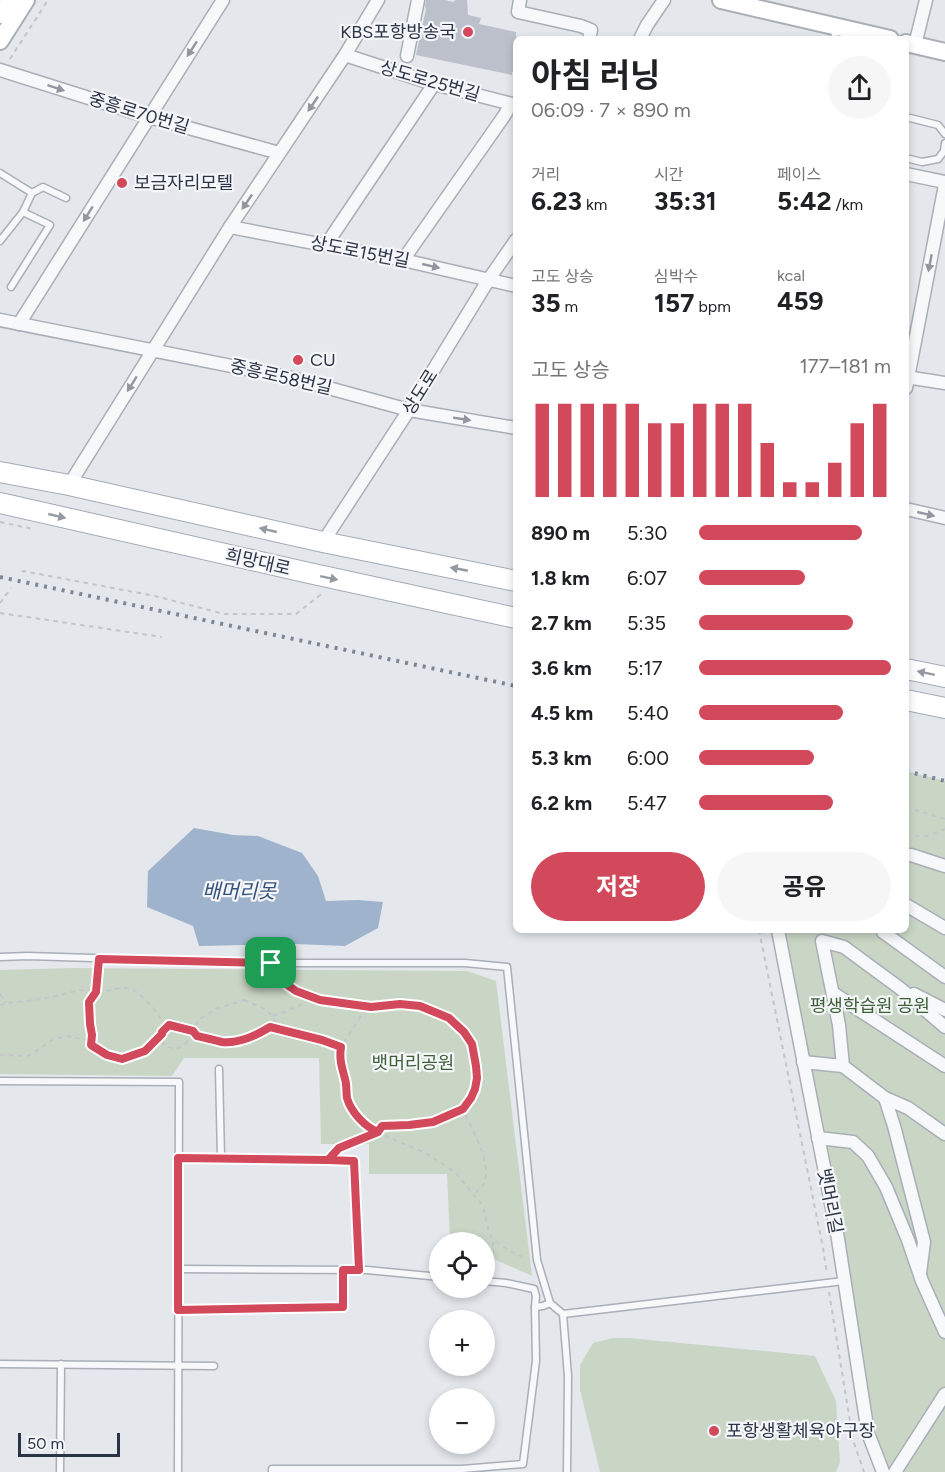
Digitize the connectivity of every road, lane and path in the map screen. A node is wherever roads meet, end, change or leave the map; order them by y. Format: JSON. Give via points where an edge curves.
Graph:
{"nodes":[{"id":1,"x":10,"y":0,"type":"edge"},
{"id":2,"x":26,"y":0,"type":"edge"},
{"id":3,"x":48,"y":0,"type":"edge"},
{"id":4,"x":224,"y":0,"type":"edge"},
{"id":5,"x":378,"y":0,"type":"edge"},
{"id":6,"x":418,"y":0,"type":"edge"},
{"id":7,"x":520,"y":0,"type":"edge"},
{"id":8,"x":664,"y":0,"type":"edge"},
{"id":9,"x":722,"y":0,"type":"edge"},
{"id":10,"x":926,"y":0,"type":"edge"},
{"id":11,"x":0,"y":15,"type":"edge"},
{"id":12,"x":835,"y":33,"type":"edge"},
{"id":13,"x":590,"y":36,"type":"edge"},
{"id":14,"x":642,"y":36,"type":"edge"},
{"id":15,"x":862,"y":36,"type":"edge"},
{"id":16,"x":0,"y":41,"type":"edge"},
{"id":17,"x":911,"y":44,"type":"edge"},
{"id":18,"x":945,"y":52,"type":"edge"},
{"id":19,"x":345,"y":55,"type":"junction"},
{"id":20,"x":407,"y":56,"type":"dead end"},
{"id":21,"x":1,"y":70,"type":"edge"},
{"id":22,"x":434,"y":84,"type":"junction"},
{"id":23,"x":513,"y":104,"type":"edge"},
{"id":24,"x":149,"y":117,"type":"junction"},
{"id":25,"x":909,"y":118,"type":"edge"},
{"id":26,"x":945,"y":134,"type":"edge"},
{"id":27,"x":945,"y":143,"type":"edge"},
{"id":28,"x":279,"y":153,"type":"junction"},
{"id":29,"x":909,"y":159,"type":"edge"},
{"id":30,"x":0,"y":173,"type":"edge"},
{"id":31,"x":909,"y":175,"type":"edge"},
{"id":32,"x":945,"y":184,"type":"edge"},
{"id":33,"x":32,"y":193,"type":"junction"},
{"id":34,"x":66,"y":198,"type":"dead end"},
{"id":35,"x":23,"y":212,"type":"junction"},
{"id":36,"x":230,"y":227,"type":"junction"},
{"id":37,"x":0,"y":241,"type":"edge"},
{"id":38,"x":513,"y":244,"type":"edge"},
{"id":39,"x":326,"y":245,"type":"junction"},
{"id":40,"x":403,"y":260,"type":"junction"},
{"id":41,"x":489,"y":279,"type":"junction"},
{"id":42,"x":513,"y":285,"type":"edge"},
{"id":43,"x":11,"y":287,"type":"dead end"},
{"id":44,"x":0,"y":320,"type":"edge"},
{"id":45,"x":19,"y":324,"type":"junction"},
{"id":46,"x":153,"y":350,"type":"junction"},
{"id":47,"x":909,"y":371,"type":"edge"},
{"id":48,"x":909,"y":381,"type":"edge"},
{"id":49,"x":945,"y":383,"type":"edge"},
{"id":50,"x":409,"y":410,"type":"junction"},
{"id":51,"x":513,"y":427,"type":"edge"},
{"id":52,"x":0,"y":472,"type":"edge"},
{"id":53,"x":69,"y":485,"type":"junction"},
{"id":54,"x":0,"y":503,"type":"edge"},
{"id":55,"x":909,"y":510,"type":"edge"},
{"id":56,"x":945,"y":518,"type":"edge"},
{"id":57,"x":323,"y":542,"type":"junction"},
{"id":58,"x":22,"y":572,"type":"dead end"},
{"id":59,"x":341,"y":580,"type":"junction"},
{"id":60,"x":513,"y":580,"type":"edge"},
{"id":61,"x":10,"y":588,"type":"dead end"},
{"id":62,"x":0,"y":603,"type":"edge"},
{"id":63,"x":0,"y":613,"type":"edge"},
{"id":64,"x":513,"y":617,"type":"edge"},
{"id":65,"x":162,"y":637,"type":"dead end"},
{"id":66,"x":909,"y":670,"type":"edge"},
{"id":67,"x":945,"y":677,"type":"edge"},
{"id":68,"x":909,"y":701,"type":"edge"},
{"id":69,"x":945,"y":708,"type":"edge"},
{"id":70,"x":909,"y":808,"type":"edge"},
{"id":71,"x":945,"y":819,"type":"edge"},
{"id":72,"x":945,"y":829,"type":"edge"},
{"id":73,"x":909,"y":836,"type":"edge"},
{"id":74,"x":909,"y":855,"type":"edge"},
{"id":75,"x":945,"y":866,"type":"edge"},
{"id":76,"x":909,"y":907,"type":"edge"},
{"id":77,"x":945,"y":928,"type":"edge"},
{"id":78,"x":760,"y":933,"type":"edge"},
{"id":79,"x":779,"y":933,"type":"edge"},
{"id":80,"x":884,"y":933,"type":"edge"},
{"id":81,"x":0,"y":957,"type":"edge"},
{"id":82,"x":99,"y":959,"type":"junction"},
{"id":83,"x":271,"y":963,"type":"junction"},
{"id":84,"x":945,"y":977,"type":"edge"},
{"id":85,"x":901,"y":989,"type":"junction"},
{"id":86,"x":96,"y":992,"type":"junction"},
{"id":87,"x":0,"y":993,"type":"edge"},
{"id":88,"x":833,"y":993,"type":"junction"},
{"id":89,"x":315,"y":998,"type":"junction"},
{"id":90,"x":6,"y":1003,"type":"junction"},
{"id":91,"x":0,"y":1005,"type":"edge"},
{"id":92,"x":371,"y":1007,"type":"junction"},
{"id":93,"x":945,"y":1011,"type":"edge"},
{"id":94,"x":273,"y":1016,"type":"junction"},
{"id":95,"x":270,"y":1027,"type":"junction"},
{"id":96,"x":945,"y":1027,"type":"edge"},
{"id":97,"x":165,"y":1029,"type":"junction"},
{"id":98,"x":193,"y":1031,"type":"junction"},
{"id":99,"x":162,"y":1034,"type":"junction"},
{"id":100,"x":91,"y":1045,"type":"junction"},
{"id":101,"x":341,"y":1047,"type":"junction"},
{"id":102,"x":0,"y":1055,"type":"edge"},
{"id":103,"x":804,"y":1062,"type":"junction"},
{"id":104,"x":843,"y":1066,"type":"junction"},
{"id":105,"x":945,"y":1066,"type":"edge"},
{"id":106,"x":219,"y":1069,"type":"dead end"},
{"id":107,"x":0,"y":1081,"type":"edge"},
{"id":108,"x":885,"y":1098,"type":"junction"},
{"id":109,"x":463,"y":1109,"type":"junction"},
{"id":110,"x":378,"y":1132,"type":"junction"},
{"id":111,"x":945,"y":1134,"type":"edge"},
{"id":112,"x":818,"y":1138,"type":"junction"},
{"id":113,"x":178,"y":1158,"type":"junction"},
{"id":114,"x":221,"y":1158,"type":"junction"},
{"id":115,"x":328,"y":1160,"type":"junction"},
{"id":116,"x":474,"y":1195,"type":"junction"},
{"id":117,"x":489,"y":1232,"type":"edge"},
{"id":118,"x":495,"y":1241,"type":"edge"},
{"id":119,"x":538,"y":1264,"type":"junction"},
{"id":120,"x":178,"y":1269,"type":"junction"},
{"id":121,"x":343,"y":1270,"type":"junction"},
{"id":122,"x":359,"y":1270,"type":"junction"},
{"id":123,"x":920,"y":1273,"type":"junction"},
{"id":124,"x":429,"y":1276,"type":"edge"},
{"id":125,"x":844,"y":1281,"type":"junction"},
{"id":126,"x":495,"y":1282,"type":"edge"},
{"id":127,"x":828,"y":1283,"type":"junction"},
{"id":128,"x":550,"y":1303,"type":"junction"},
{"id":129,"x":535,"y":1307,"type":"junction"},
{"id":130,"x":178,"y":1310,"type":"junction"},
{"id":131,"x":563,"y":1314,"type":"junction"},
{"id":132,"x":945,"y":1332,"type":"edge"},
{"id":133,"x":0,"y":1364,"type":"edge"},
{"id":134,"x":61,"y":1364,"type":"junction"},
{"id":135,"x":178,"y":1365,"type":"junction"},
{"id":136,"x":214,"y":1366,"type":"dead end"},
{"id":137,"x":945,"y":1394,"type":"edge"},
{"id":138,"x":462,"y":1471,"type":"edge"},
{"id":139,"x":60,"y":1472,"type":"edge"},
{"id":140,"x":178,"y":1472,"type":"edge"},
{"id":141,"x":272,"y":1472,"type":"edge"},
{"id":142,"x":567,"y":1472,"type":"edge"},
{"id":143,"x":864,"y":1472,"type":"edge"},
{"id":144,"x":883,"y":1472,"type":"edge"},
{"id":145,"x":895,"y":1472,"type":"edge"}],
"edges":[{"from":1,"to":11,"type":"main road"},
{"from":2,"to":16,"type":"main road"},
{"from":3,"to":21,"type":"path"},
{"from":4,"to":24,"type":"street","one_way":true},
{"from":5,"to":19,"type":"street"},
{"from":6,"to":20,"type":"street"},
{"from":7,"to":13,"type":"street","via":[[518,12],[581,26],[591,30]]},
{"from":8,"to":14,"type":"street"},
{"from":9,"to":12,"type":"main road"},
{"from":10,"to":17,"type":"street"},
{"from":12,"to":15,"type":"main road"},
{"from":17,"to":18,"type":"main road"},
{"from":19,"to":22,"type":"street","name":"상도로25번길"},
{"from":19,"to":28,"type":"street","one_way":true},
{"from":21,"to":24,"type":"street","name":"중흥로70번길","one_way":true},
{"from":22,"to":23,"type":"street","name":"상도로25번길"},
{"from":22,"to":39,"type":"street"},
{"from":23,"to":40,"type":"street"},
{"from":24,"to":28,"type":"street","name":"중흥로70번길"},
{"from":24,"to":45,"type":"street","one_way":true},
{"from":25,"to":26,"type":"lane","via":[[938,125]]},
{"from":27,"to":29,"type":"lane","via":[[938,159],[922,162]]},
{"from":28,"to":36,"type":"street","one_way":true},
{"from":30,"to":33,"type":"lane"},
{"from":31,"to":32,"type":"street"},
{"from":32,"to":47,"type":"street","one_way":true},
{"from":33,"to":34,"type":"lane","via":[[43,187]]},
{"from":33,"to":35,"type":"lane"},
{"from":35,"to":37,"type":"lane"},
{"from":35,"to":43,"type":"lane","via":[[50,225]]},
{"from":36,"to":39,"type":"street","name":"상도로15번길"},
{"from":36,"to":46,"type":"street"},
{"from":38,"to":41,"type":"street","name":"상도로"},
{"from":39,"to":40,"type":"street","name":"상도로15번길"},
{"from":40,"to":41,"type":"street","name":"상도로15번길","one_way":true},
{"from":41,"to":42,"type":"street","name":"상도로15번길"},
{"from":41,"to":50,"type":"street","name":"상도로"},
{"from":44,"to":45,"type":"street","name":"중흥로58번길"},
{"from":45,"to":46,"type":"street","name":"중흥로58번길"},
{"from":46,"to":50,"type":"street","name":"중흥로58번길","via":[[292,378]]},
{"from":46,"to":53,"type":"street","one_way":true},
{"from":48,"to":49,"type":"street"},
{"from":50,"to":51,"type":"street","name":"중흥로58번길","one_way":true},
{"from":50,"to":57,"type":"street","name":"상도로"},
{"from":52,"to":53,"type":"main road","name":"희망대로"},
{"from":57,"to":53,"type":"main road","name":"희망대로","one_way":true},
{"from":54,"to":59,"type":"main road","name":"희망대로","one_way":true},
{"from":55,"to":56,"type":"street","one_way":true},
{"from":60,"to":57,"type":"main road","name":"희망대로","one_way":true},
{"from":58,"to":59,"type":"path","via":[[155,596],[224,614],[296,614]]},
{"from":59,"to":64,"type":"main road","name":"희망대로"},
{"from":61,"to":62,"type":"path"},
{"from":63,"to":65,"type":"path"},
{"from":67,"to":66,"type":"main road","one_way":true},
{"from":68,"to":69,"type":"main road"},
{"from":70,"to":71,"type":"path"},
{"from":72,"to":73,"type":"path","via":[[927,836]]},
{"from":74,"to":75,"type":"street"},
{"from":76,"to":77,"type":"street"},
{"from":78,"to":127,"type":"path"},
{"from":79,"to":103,"type":"street","name":"뱃머리길"},
{"from":80,"to":84,"type":"street"},
{"from":81,"to":82,"type":"lane"},
{"from":82,"to":83,"type":"lane"},
{"from":82,"to":86,"type":"path"},
{"from":83,"to":89,"type":"path","via":[[279,979]]},
{"from":83,"to":119,"type":"lane","via":[[465,963],[507,967]]},
{"from":85,"to":88,"type":"street","via":[[844,947],[822,940]]},
{"from":85,"to":93,"type":"street"},
{"from":85,"to":96,"type":"street"},
{"from":86,"to":90,"type":"path","via":[[84,989]]},
{"from":86,"to":97,"type":"path","via":[[133,990],[157,1013]]},
{"from":86,"to":100,"type":"path","via":[[89,1002]]},
{"from":87,"to":90,"type":"path"},
{"from":88,"to":104,"type":"street"},
{"from":88,"to":105,"type":"street"},
{"from":89,"to":92,"type":"path"},
{"from":89,"to":94,"type":"path"},
{"from":90,"to":91,"type":"path"},
{"from":92,"to":101,"type":"path"},
{"from":92,"to":109,"type":"path","via":[[420,1006],[449,1018],[464,1032],[472,1044],[477,1078]]},
{"from":94,"to":95,"type":"path","via":[[275,1022]]},
{"from":94,"to":98,"type":"path","via":[[244,1000],[207,1014],[198,1020]]},
{"from":95,"to":98,"type":"path","via":[[243,1039],[224,1042],[197,1036]]},
{"from":95,"to":101,"type":"path"},
{"from":97,"to":98,"type":"path","via":[[169,1025]]},
{"from":97,"to":99,"type":"path"},
{"from":98,"to":99,"type":"path","via":[[184,1046],[177,1049],[163,1044]]},
{"from":99,"to":100,"type":"path","via":[[145,1051],[122,1059]]},
{"from":100,"to":102,"type":"path","via":[[68,1036],[54,1039],[28,1056]]},
{"from":101,"to":110,"type":"path","via":[[339,1058],[348,1099],[355,1114]]},
{"from":103,"to":104,"type":"street"},
{"from":103,"to":112,"type":"street","name":"뱃머리길"},
{"from":104,"to":108,"type":"street"},
{"from":106,"to":114,"type":"lane"},
{"from":107,"to":113,"type":"lane","via":[[179,1082]]},
{"from":108,"to":111,"type":"street","via":[[908,1108]]},
{"from":108,"to":123,"type":"street","via":[[924,1242]]},
{"from":109,"to":110,"type":"path","via":[[433,1122],[382,1126]]},
{"from":109,"to":116,"type":"path","via":[[487,1171],[484,1185]]},
{"from":110,"to":115,"type":"path","via":[[339,1148]]},
{"from":110,"to":116,"type":"path","via":[[426,1153],[454,1172]]},
{"from":112,"to":123,"type":"street","via":[[853,1142],[868,1156],[886,1188]]},
{"from":112,"to":125,"type":"street","name":"뱃머리길"},
{"from":113,"to":114,"type":"lane"},
{"from":113,"to":120,"type":"lane"},
{"from":114,"to":115,"type":"lane"},
{"from":115,"to":122,"type":"lane","via":[[354,1161]]},
{"from":116,"to":117,"type":"path","via":[[483,1206]]},
{"from":118,"to":119,"type":"path"},
{"from":119,"to":128,"type":"lane"},
{"from":120,"to":121,"type":"lane"},
{"from":120,"to":130,"type":"lane"},
{"from":121,"to":122,"type":"lane"},
{"from":121,"to":130,"type":"lane","via":[[343,1307]]},
{"from":122,"to":124,"type":"lane"},
{"from":123,"to":132,"type":"street"},
{"from":125,"to":127,"type":"lane"},
{"from":125,"to":144,"type":"street","name":"뱃머리길","via":[[867,1433]]},
{"from":126,"to":129,"type":"lane","via":[[534,1289]]},
{"from":127,"to":131,"type":"lane"},
{"from":127,"to":143,"type":"path","via":[[853,1440]]},
{"from":128,"to":129,"type":"lane"},
{"from":128,"to":131,"type":"lane"},
{"from":129,"to":138,"type":"lane","via":[[536,1361],[523,1464]]},
{"from":130,"to":135,"type":"lane"},
{"from":131,"to":142,"type":"lane","via":[[568,1376]]},
{"from":133,"to":134,"type":"lane"},
{"from":134,"to":135,"type":"lane"},
{"from":134,"to":139,"type":"lane"},
{"from":135,"to":136,"type":"lane"},
{"from":135,"to":140,"type":"lane"},
{"from":137,"to":145,"type":"street"},
{"from":138,"to":141,"type":"lane"}]}
